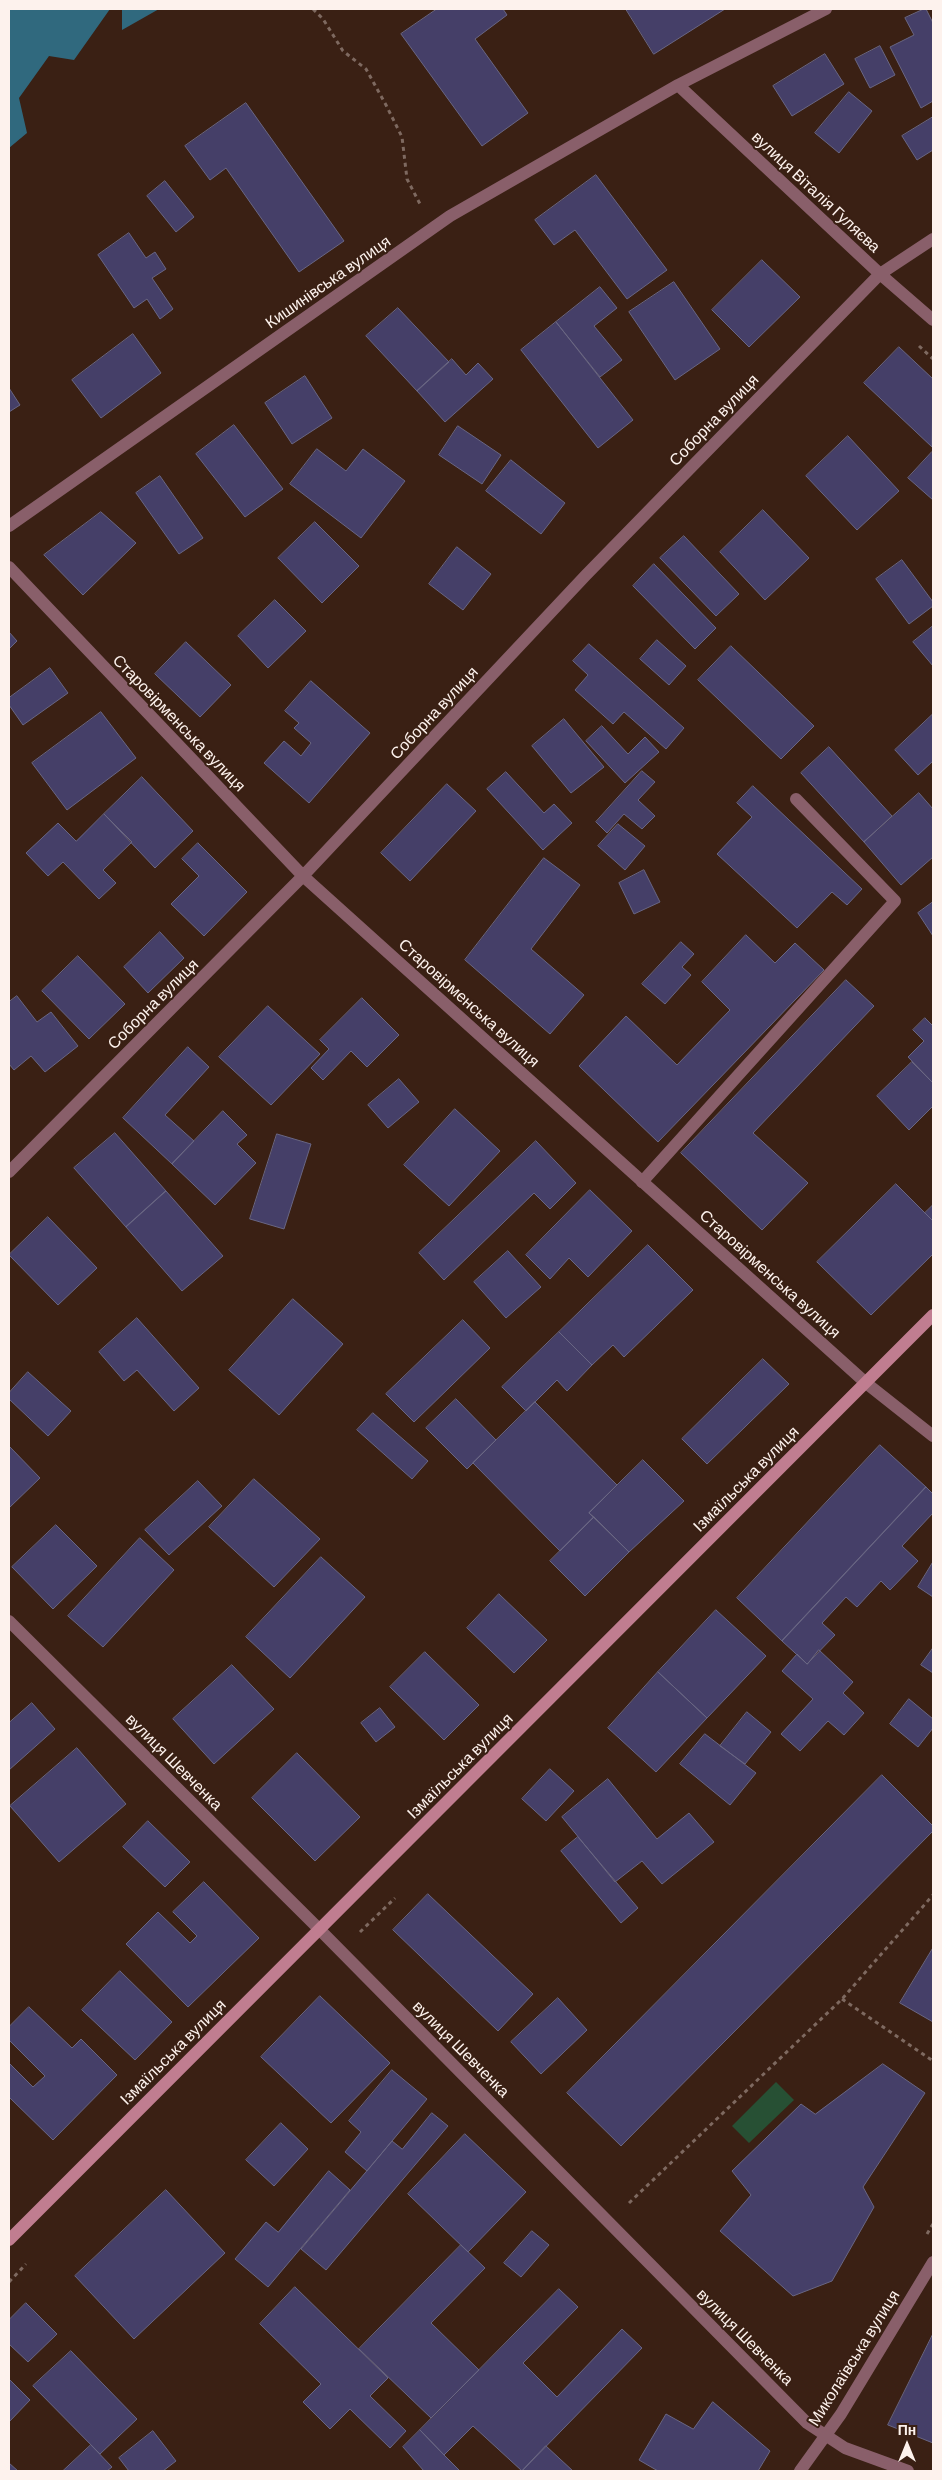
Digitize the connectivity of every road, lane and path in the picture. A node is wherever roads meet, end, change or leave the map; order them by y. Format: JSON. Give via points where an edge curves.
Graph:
{"nodes":[{"id":1,"x":313,"y":9,"type":"edge"},
{"id":2,"x":826,"y":9,"type":"edge"},
{"id":3,"x":678,"y":85,"type":"junction"},
{"id":4,"x":450,"y":216,"type":"junction"},
{"id":5,"x":933,"y":239,"type":"edge"},
{"id":6,"x":880,"y":274,"type":"junction"},
{"id":7,"x":933,"y":320,"type":"edge"},
{"id":8,"x":9,"y":526,"type":"edge"},
{"id":9,"x":9,"y":567,"type":"edge"},
{"id":10,"x":796,"y":799,"type":"dead end"},
{"id":11,"x":303,"y":876,"type":"junction"},
{"id":12,"x":9,"y":1172,"type":"edge"},
{"id":13,"x":642,"y":1182,"type":"junction"},
{"id":14,"x":933,"y":1315,"type":"edge"},
{"id":15,"x":866,"y":1382,"type":"junction"},
{"id":16,"x":933,"y":1436,"type":"edge"},
{"id":17,"x":9,"y":1621,"type":"edge"},
{"id":18,"x":933,"y":1895,"type":"edge"},
{"id":19,"x":320,"y":1930,"type":"junction"},
{"id":20,"x":842,"y":1999,"type":"junction"},
{"id":21,"x":933,"y":2061,"type":"edge"},
{"id":22,"x":629,"y":2203,"type":"dead end"},
{"id":23,"x":9,"y":2240,"type":"edge"},
{"id":24,"x":933,"y":2262,"type":"edge"},
{"id":25,"x":825,"y":2434,"type":"junction"},
{"id":26,"x":800,"y":2471,"type":"edge"},
{"id":27,"x":908,"y":2471,"type":"edge"}],
"edges":[{"from":1,"to":4,"type":"path","via":[[343,51],[366,69],[402,137],[407,179],[422,207]]},
{"from":2,"to":3,"type":"street","name":"Кишинівська вулиця"},
{"from":3,"to":4,"type":"street","name":"Кишинівська вулиця"},
{"from":3,"to":6,"type":"street","name":"вулиця Віталія Гуляєва"},
{"from":4,"to":8,"type":"street","name":"Кишинівська вулиця"},
{"from":5,"to":6,"type":"street","name":"Соборна вулиця"},
{"from":6,"to":7,"type":"street","name":"вулиця Віталія Гуляєва"},
{"from":6,"to":11,"type":"street","name":"Соборна вулиця","via":[[586,575]]},
{"from":9,"to":11,"type":"street","name":"Старовірменська вулиця"},
{"from":10,"to":13,"type":"street","via":[[895,901]]},
{"from":11,"to":12,"type":"street","name":"Соборна вулиця"},
{"from":11,"to":13,"type":"street","name":"Старовірменська вулиця"},
{"from":13,"to":15,"type":"street","name":"Старовірменська вулиця"},
{"from":14,"to":15,"type":"main road","name":"Ізмаїльська вулиця"},
{"from":15,"to":16,"type":"street","name":"Старовірменська вулиця"},
{"from":15,"to":19,"type":"main road","name":"Ізмаїльська вулиця"},
{"from":17,"to":19,"type":"street","name":"вулиця Шевченка"},
{"from":18,"to":20,"type":"path"},
{"from":19,"to":23,"type":"main road","name":"Ізмаїльська вулиця"},
{"from":19,"to":25,"type":"street","name":"вулиця Шевченка","via":[[807,2422]]},
{"from":20,"to":21,"type":"path"},
{"from":20,"to":22,"type":"path"},
{"from":24,"to":25,"type":"street","name":"Миколаївська вулиця","via":[[841,2414]]},
{"from":25,"to":26,"type":"street","name":"Миколаївська вулиця"},
{"from":25,"to":27,"type":"street","name":"вулиця Шевченка","via":[[846,2448]]}]}
